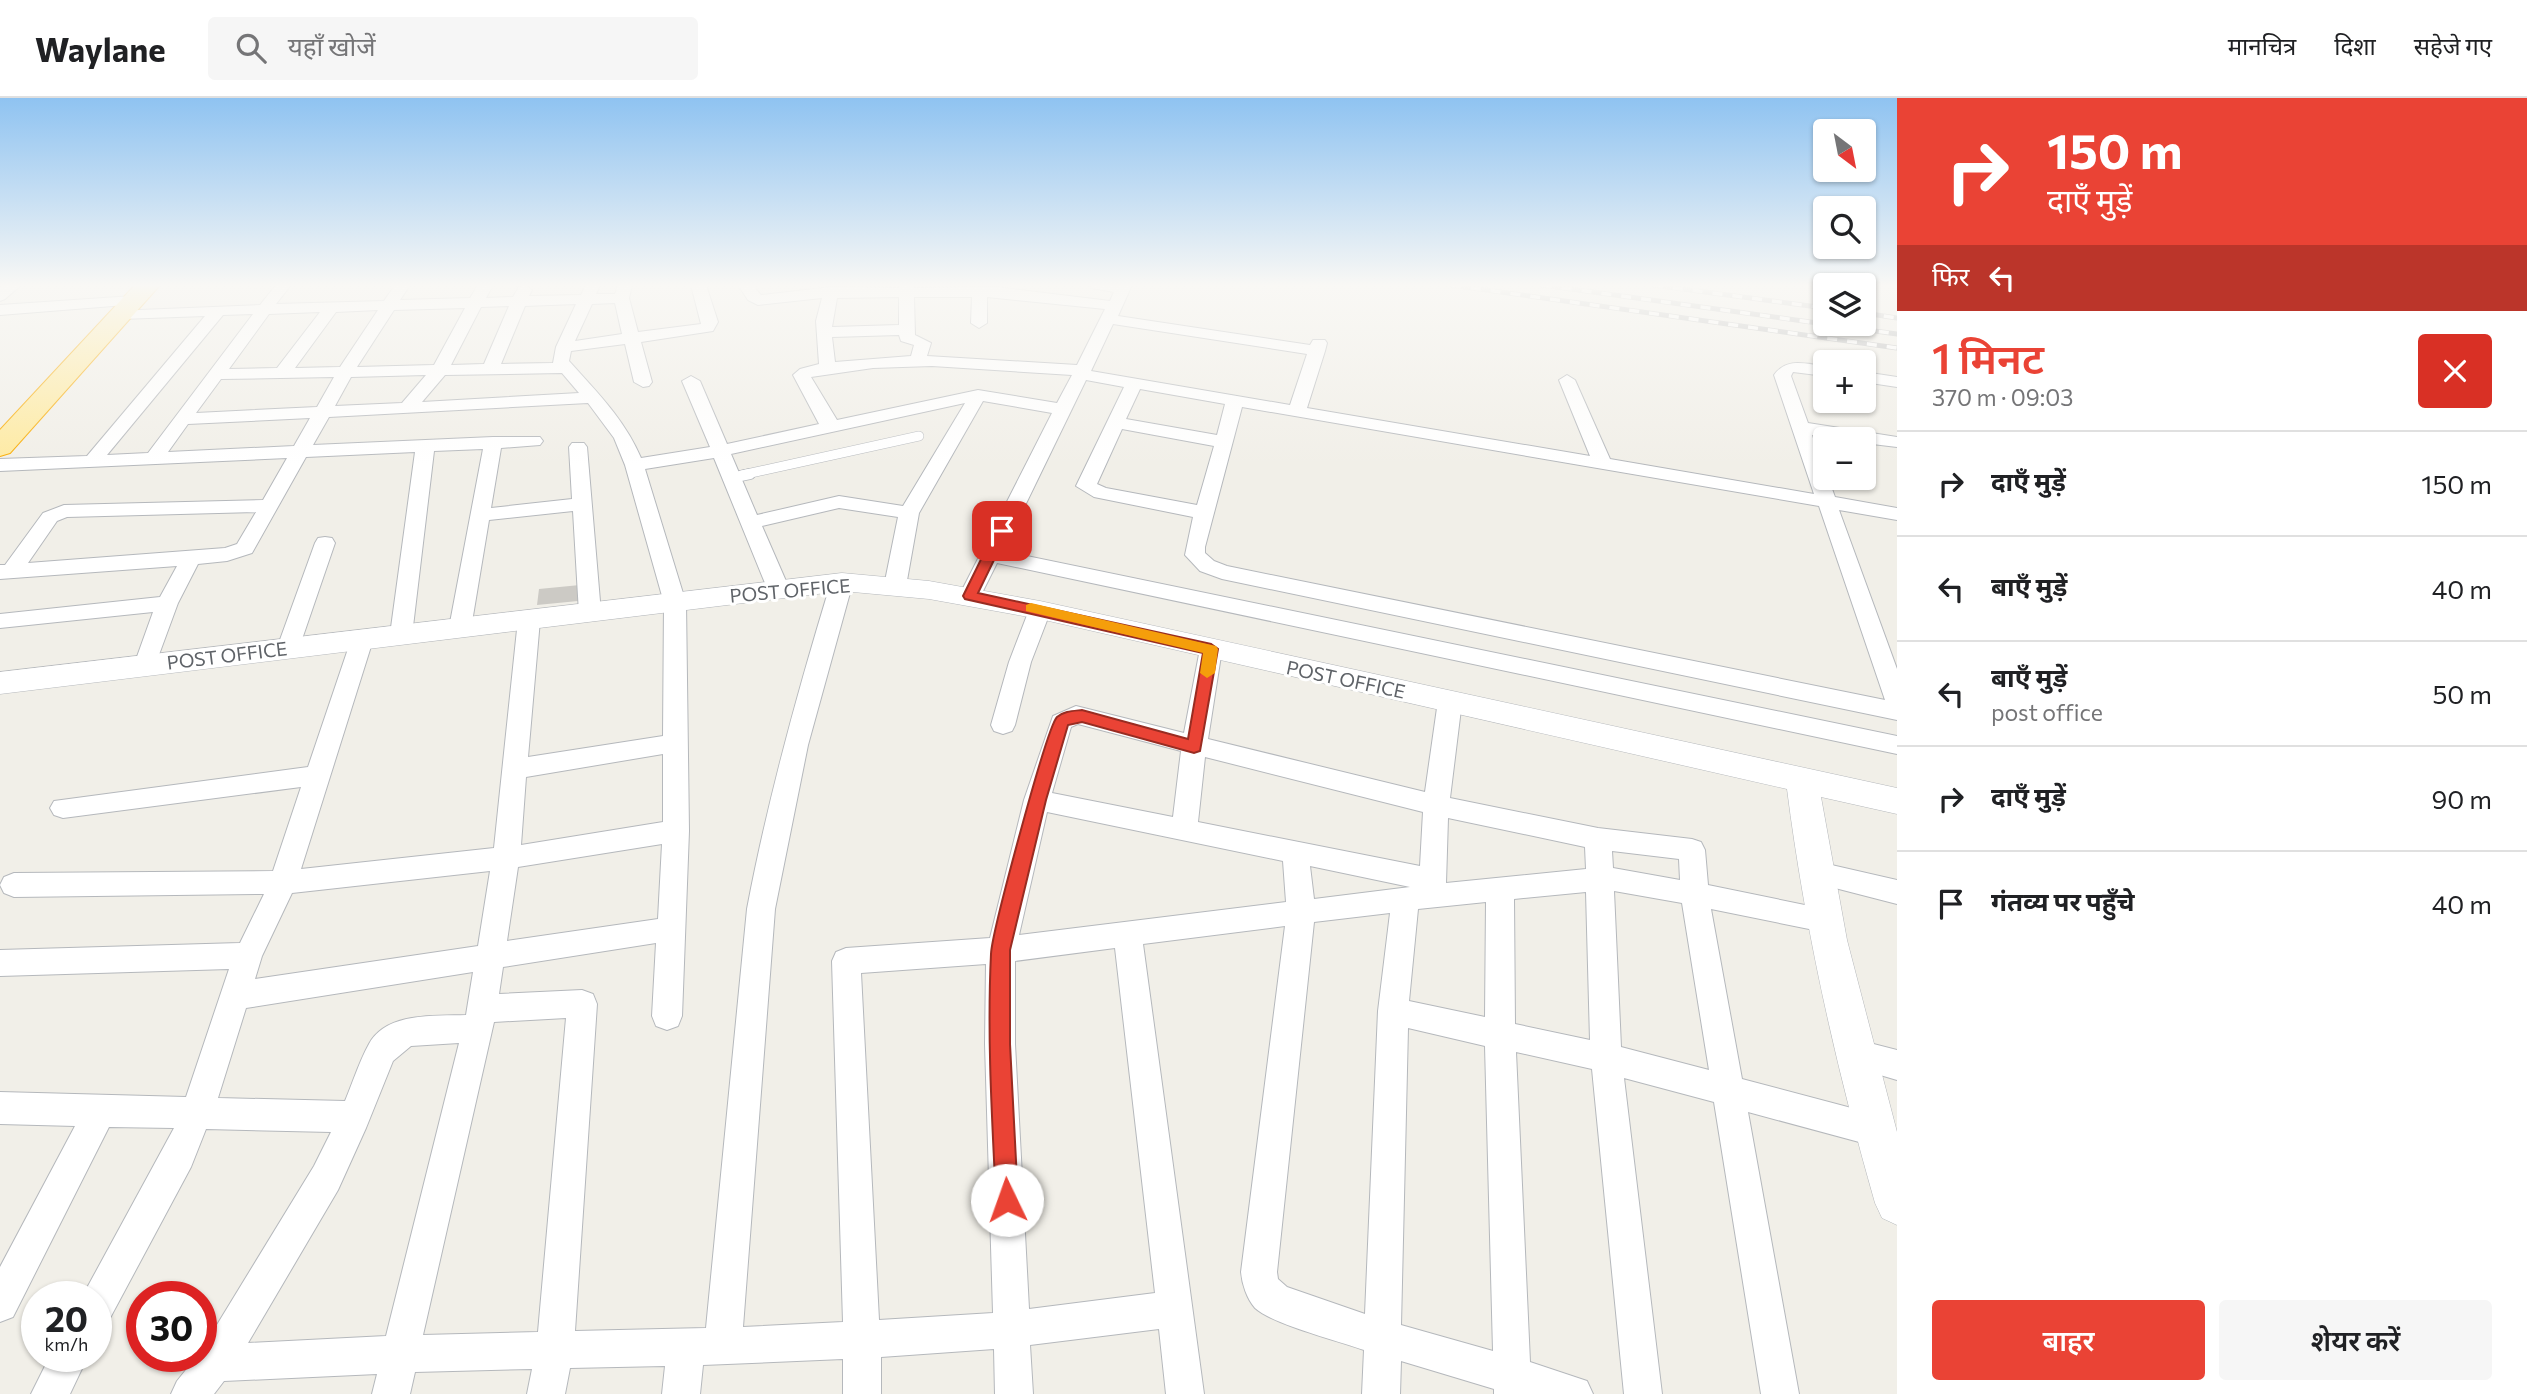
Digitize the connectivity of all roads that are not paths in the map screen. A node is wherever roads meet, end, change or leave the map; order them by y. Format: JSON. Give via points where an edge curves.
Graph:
{"nodes":[{"id":1,"x":89,"y":345,"type":"edge"},
{"id":2,"x":189,"y":345,"type":"edge"},
{"id":3,"x":238,"y":345,"type":"edge"},
{"id":4,"x":303,"y":345,"type":"edge"},
{"id":5,"x":363,"y":345,"type":"edge"},
{"id":6,"x":454,"y":345,"type":"edge"},
{"id":7,"x":501,"y":345,"type":"edge"},
{"id":8,"x":574,"y":345,"type":"edge"},
{"id":9,"x":632,"y":345,"type":"edge"},
{"id":10,"x":826,"y":345,"type":"edge"},
{"id":11,"x":922,"y":345,"type":"edge"},
{"id":12,"x":1094,"y":345,"type":"edge"},
{"id":13,"x":1312,"y":345,"type":"edge"},
{"id":14,"x":564,"y":347,"type":"joint"},
{"id":15,"x":918,"y":359,"type":"junction"},
{"id":16,"x":565,"y":368,"type":"junction"},
{"id":17,"x":828,"y":368,"type":"junction"},
{"id":18,"x":440,"y":370,"type":"junction"},
{"id":19,"x":490,"y":370,"type":"junction"},
{"id":20,"x":1813,"y":370,"type":"edge"},
{"id":21,"x":346,"y":371,"type":"junction"},
{"id":22,"x":283,"y":372,"type":"junction"},
{"id":23,"x":1080,"y":372,"type":"junction"},
{"id":24,"x":217,"y":374,"type":"junction"},
{"id":25,"x":1876,"y":379,"type":"edge"},
{"id":26,"x":1567,"y":380,"type":"dead end"},
{"id":27,"x":691,"y":381,"type":"dead end"},
{"id":28,"x":643,"y":382,"type":"dead end"},
{"id":29,"x":1897,"y":382,"type":"edge"},
{"id":30,"x":1134,"y":383,"type":"junction"},
{"id":31,"x":978,"y":395,"type":"junction"},
{"id":32,"x":593,"y":398,"type":"junction"},
{"id":33,"x":1235,"y":401,"type":"junction"},
{"id":34,"x":406,"y":409,"type":"junction"},
{"id":35,"x":1061,"y":409,"type":"junction"},
{"id":36,"x":1297,"y":411,"type":"junction"},
{"id":37,"x":323,"y":412,"type":"junction"},
{"id":38,"x":184,"y":419,"type":"junction"},
{"id":39,"x":1115,"y":422,"type":"junction"},
{"id":40,"x":10,"y":426,"type":"edge"},
{"id":41,"x":835,"y":426,"type":"junction"},
{"id":42,"x":1802,"y":428,"type":"junction"},
{"id":43,"x":919,"y":436,"type":"dead end"},
{"id":44,"x":534,"y":441,"type":"dead end"},
{"id":45,"x":493,"y":442,"type":"junction"},
{"id":46,"x":1224,"y":442,"type":"junction"},
{"id":47,"x":1897,"y":442,"type":"edge"},
{"id":48,"x":0,"y":447,"type":"edge"},
{"id":49,"x":425,"y":447,"type":"junction"},
{"id":50,"x":578,"y":447,"type":"dead end"},
{"id":51,"x":720,"y":451,"type":"junction"},
{"id":52,"x":299,"y":453,"type":"junction"},
{"id":53,"x":153,"y":459,"type":"junction"},
{"id":54,"x":91,"y":462,"type":"junction"},
{"id":55,"x":1602,"y":463,"type":"junction"},
{"id":56,"x":0,"y":465,"type":"edge"},
{"id":57,"x":634,"y":465,"type":"junction"},
{"id":58,"x":731,"y":478,"type":"junction"},
{"id":59,"x":1826,"y":502,"type":"junction"},
{"id":60,"x":581,"y":504,"type":"junction"},
{"id":61,"x":269,"y":506,"type":"junction"},
{"id":62,"x":909,"y":513,"type":"junction"},
{"id":63,"x":1205,"y":513,"type":"junction"},
{"id":64,"x":1897,"y":514,"type":"edge"},
{"id":65,"x":480,"y":515,"type":"junction"},
{"id":66,"x":751,"y":523,"type":"junction"},
{"id":67,"x":325,"y":543,"type":"dead end"},
{"id":68,"x":990,"y":555,"type":"junction"},
{"id":69,"x":191,"y":558,"type":"junction"},
{"id":70,"x":5,"y":572,"type":"edge"},
{"id":71,"x":842,"y":583,"type":"junction"},
{"id":72,"x":895,"y":586,"type":"junction"},
{"id":73,"x":778,"y":588,"type":"junction"},
{"id":74,"x":970,"y":596,"type":"junction"},
{"id":75,"x":167,"y":603,"type":"junction"},
{"id":76,"x":675,"y":603,"type":"junction"},
{"id":77,"x":1040,"y":610,"type":"junction"},
{"id":78,"x":590,"y":613,"type":"junction"},
{"id":79,"x":529,"y":620,"type":"junction"},
{"id":80,"x":0,"y":621,"type":"edge"},
{"id":81,"x":460,"y":628,"type":"junction"},
{"id":82,"x":401,"y":635,"type":"junction"},
{"id":83,"x":362,"y":640,"type":"junction"},
{"id":84,"x":288,"y":648,"type":"junction"},
{"id":85,"x":1211,"y":649,"type":"junction"},
{"id":86,"x":145,"y":665,"type":"junction"},
{"id":87,"x":0,"y":683,"type":"edge"},
{"id":88,"x":1450,"y":701,"type":"junction"},
{"id":89,"x":1897,"y":701,"type":"edge"},
{"id":90,"x":1897,"y":711,"type":"edge"},
{"id":91,"x":1003,"y":725,"type":"dead end"},
{"id":92,"x":675,"y":743,"type":"junction"},
{"id":93,"x":1897,"y":745,"type":"edge"},
{"id":94,"x":1194,"y":747,"type":"junction"},
{"id":95,"x":515,"y":769,"type":"junction"},
{"id":96,"x":318,"y":775,"type":"junction"},
{"id":97,"x":1802,"y":780,"type":"junction"},
{"id":98,"x":1037,"y":800,"type":"junction"},
{"id":99,"x":1897,"y":802,"type":"edge"},
{"id":100,"x":1436,"y":804,"type":"junction"},
{"id":101,"x":63,"y":808,"type":"dead end"},
{"id":102,"x":1184,"y":830,"type":"junction"},
{"id":103,"x":676,"y":831,"type":"junction"},
{"id":104,"x":1598,"y":839,"type":"junction"},
{"id":105,"x":1296,"y":855,"type":"junction"},
{"id":106,"x":506,"y":858,"type":"junction"},
{"id":107,"x":1814,"y":872,"type":"junction"},
{"id":108,"x":1601,"y":879,"type":"junction"},
{"id":109,"x":283,"y":881,"type":"junction"},
{"id":110,"x":14,"y":885,"type":"dead end"},
{"id":111,"x":1500,"y":891,"type":"junction"},
{"id":112,"x":1422,"y":892,"type":"junction"},
{"id":113,"x":1897,"y":892,"type":"edge"},
{"id":114,"x":1695,"y":896,"type":"junction"},
{"id":115,"x":1301,"y":913,"type":"junction"},
{"id":116,"x":1824,"y":920,"type":"junction"},
{"id":117,"x":670,"y":929,"type":"junction"},
{"id":118,"x":1126,"y":932,"type":"junction"},
{"id":119,"x":1000,"y":950,"type":"junction"},
{"id":120,"x":248,"y":956,"type":"junction"},
{"id":121,"x":490,"y":957,"type":"junction"},
{"id":122,"x":0,"y":963,"type":"edge"},
{"id":123,"x":235,"y":996,"type":"junction"},
{"id":124,"x":1393,"y":1011,"type":"junction"},
{"id":125,"x":667,"y":1016,"type":"dead end"},
{"id":126,"x":480,"y":1019,"type":"junction"},
{"id":127,"x":1500,"y":1035,"type":"junction"},
{"id":128,"x":1854,"y":1054,"type":"junction"},
{"id":129,"x":1606,"y":1058,"type":"junction"},
{"id":130,"x":1897,"y":1065,"type":"edge"},
{"id":131,"x":1729,"y":1090,"type":"junction"},
{"id":132,"x":0,"y":1108,"type":"edge"},
{"id":133,"x":101,"y":1109,"type":"junction"},
{"id":134,"x":197,"y":1112,"type":"junction"},
{"id":135,"x":355,"y":1117,"type":"junction"},
{"id":136,"x":1874,"y":1130,"type":"junction"},
{"id":137,"x":1897,"y":1203,"type":"edge"},
{"id":138,"x":110,"y":1281,"type":"edge"},
{"id":139,"x":0,"y":1304,"type":"edge"},
{"id":140,"x":1175,"y":1308,"type":"junction"},
{"id":141,"x":1012,"y":1330,"type":"junction"},
{"id":142,"x":1384,"y":1338,"type":"junction"},
{"id":143,"x":862,"y":1340,"type":"junction"},
{"id":144,"x":686,"y":1346,"type":"junction"},
{"id":145,"x":723,"y":1346,"type":"junction"},
{"id":146,"x":555,"y":1349,"type":"junction"},
{"id":147,"x":402,"y":1354,"type":"junction"},
{"id":148,"x":217,"y":1360,"type":"edge"},
{"id":149,"x":217,"y":1363,"type":"edge"},
{"id":150,"x":62,"y":1372,"type":"edge"},
{"id":151,"x":208,"y":1372,"type":"edge"},
{"id":152,"x":1513,"y":1384,"type":"edge"},
{"id":153,"x":50,"y":1394,"type":"edge"},
{"id":154,"x":190,"y":1394,"type":"edge"},
{"id":155,"x":391,"y":1394,"type":"edge"},
{"id":156,"x":546,"y":1394,"type":"edge"},
{"id":157,"x":681,"y":1394,"type":"edge"},
{"id":158,"x":862,"y":1394,"type":"edge"},
{"id":159,"x":1014,"y":1394,"type":"edge"},
{"id":160,"x":1185,"y":1394,"type":"edge"},
{"id":161,"x":1381,"y":1394,"type":"edge"},
{"id":162,"x":1574,"y":1394,"type":"edge"},
{"id":163,"x":1643,"y":1394,"type":"edge"},
{"id":164,"x":1780,"y":1394,"type":"edge"}],
"edges":[{"from":1,"to":40,"type":"highway"},
{"from":2,"to":54,"type":"street"},
{"from":3,"to":24,"type":"street"},
{"from":4,"to":22,"type":"street"},
{"from":5,"to":21,"type":"street"},
{"from":6,"to":18,"type":"street"},
{"from":7,"to":19,"type":"street"},
{"from":8,"to":14,"type":"street"},
{"from":9,"to":28,"type":"street"},
{"from":10,"to":17,"type":"street"},
{"from":11,"to":15,"type":"street"},
{"from":12,"to":23,"type":"street"},
{"from":13,"to":36,"type":"street","via":[[1318,347]]},
{"from":14,"to":16,"type":"street","via":[[561,362]]},
{"from":15,"to":17,"type":"street"},
{"from":15,"to":23,"type":"street"},
{"from":16,"to":19,"type":"street"},
{"from":16,"to":32,"type":"street"},
{"from":17,"to":41,"type":"street","via":[[801,377]]},
{"from":18,"to":19,"type":"street"},
{"from":18,"to":21,"type":"street"},
{"from":18,"to":34,"type":"street"},
{"from":20,"to":42,"type":"street","via":[[1789,367],[1782,375]]},
{"from":21,"to":22,"type":"street"},
{"from":21,"to":37,"type":"street"},
{"from":22,"to":24,"type":"street"},
{"from":23,"to":30,"type":"street"},
{"from":23,"to":35,"type":"street"},
{"from":24,"to":38,"type":"street"},
{"from":25,"to":29,"type":"street"},
{"from":26,"to":55,"type":"street"},
{"from":27,"to":51,"type":"street"},
{"from":30,"to":33,"type":"street"},
{"from":30,"to":39,"type":"street"},
{"from":31,"to":35,"type":"street"},
{"from":31,"to":41,"type":"street"},
{"from":31,"to":62,"type":"street"},
{"from":32,"to":34,"type":"street"},
{"from":32,"to":57,"type":"street","via":[[617,427]]},
{"from":33,"to":36,"type":"street"},
{"from":33,"to":46,"type":"street"},
{"from":34,"to":37,"type":"street"},
{"from":35,"to":68,"type":"street"},
{"from":36,"to":55,"type":"street"},
{"from":37,"to":38,"type":"street"},
{"from":37,"to":52,"type":"street"},
{"from":38,"to":53,"type":"street"},
{"from":39,"to":46,"type":"street"},
{"from":39,"to":63,"type":"street","via":[[1086,485],[1101,494]]},
{"from":40,"to":48,"type":"highway"},
{"from":41,"to":51,"type":"street"},
{"from":42,"to":47,"type":"street"},
{"from":42,"to":59,"type":"street"},
{"from":43,"to":58,"type":"lane"},
{"from":44,"to":45,"type":"street"},
{"from":45,"to":49,"type":"street"},
{"from":45,"to":65,"type":"street"},
{"from":46,"to":63,"type":"street"},
{"from":49,"to":52,"type":"street"},
{"from":49,"to":82,"type":"street"},
{"from":50,"to":60,"type":"street"},
{"from":51,"to":57,"type":"street"},
{"from":51,"to":58,"type":"street"},
{"from":52,"to":53,"type":"street"},
{"from":52,"to":61,"type":"street"},
{"from":53,"to":54,"type":"street"},
{"from":54,"to":56,"type":"street"},
{"from":55,"to":59,"type":"street"},
{"from":57,"to":76,"type":"street"},
{"from":58,"to":66,"type":"street"},
{"from":59,"to":64,"type":"street"},
{"from":59,"to":89,"type":"street"},
{"from":60,"to":65,"type":"street"},
{"from":60,"to":78,"type":"street"},
{"from":61,"to":69,"type":"street","via":[[245,548]]},
{"from":61,"to":70,"type":"street","via":[[64,511],[50,517]]},
{"from":62,"to":66,"type":"street","via":[[839,502]]},
{"from":62,"to":72,"type":"street"},
{"from":63,"to":90,"type":"street","via":[[1195,555],[1222,572]]},
{"from":65,"to":81,"type":"street"},
{"from":66,"to":73,"type":"street"},
{"from":67,"to":84,"type":"street"},
{"from":68,"to":74,"type":"street"},
{"from":68,"to":93,"type":"street"},
{"from":69,"to":70,"type":"street"},
{"from":69,"to":75,"type":"street"},
{"from":71,"to":72,"type":"street","name":"POST OFFICE"},
{"from":71,"to":73,"type":"street","name":"POST OFFICE"},
{"from":71,"to":145,"type":"street","via":[[771,850],[761,909]]},
{"from":72,"to":74,"type":"street","name":"POST OFFICE"},
{"from":73,"to":76,"type":"street","name":"POST OFFICE"},
{"from":74,"to":77,"type":"street","name":"POST OFFICE"},
{"from":75,"to":80,"type":"street"},
{"from":75,"to":86,"type":"street"},
{"from":76,"to":78,"type":"street","name":"POST OFFICE"},
{"from":76,"to":92,"type":"street"},
{"from":77,"to":85,"type":"street","name":"POST OFFICE"},
{"from":77,"to":91,"type":"street"},
{"from":78,"to":79,"type":"street","name":"POST OFFICE"},
{"from":79,"to":81,"type":"street","name":"POST OFFICE"},
{"from":79,"to":95,"type":"street"},
{"from":81,"to":82,"type":"street","name":"POST OFFICE"},
{"from":82,"to":83,"type":"street","name":"POST OFFICE"},
{"from":83,"to":84,"type":"street","name":"POST OFFICE"},
{"from":83,"to":96,"type":"street"},
{"from":84,"to":86,"type":"street","name":"POST OFFICE"},
{"from":85,"to":88,"type":"street","name":"POST OFFICE"},
{"from":85,"to":94,"type":"street"},
{"from":86,"to":87,"type":"street","name":"POST OFFICE"},
{"from":88,"to":97,"type":"street","name":"POST OFFICE"},
{"from":88,"to":100,"type":"street"},
{"from":92,"to":95,"type":"street"},
{"from":92,"to":103,"type":"street"},
{"from":94,"to":98,"type":"street","via":[[1069,716],[1061,722]]},
{"from":94,"to":100,"type":"street"},
{"from":94,"to":102,"type":"street"},
{"from":95,"to":106,"type":"street"},
{"from":96,"to":101,"type":"street"},
{"from":96,"to":109,"type":"street"},
{"from":97,"to":99,"type":"street","name":"POST OFFICE"},
{"from":97,"to":107,"type":"street"},
{"from":98,"to":102,"type":"street"},
{"from":98,"to":119,"type":"street"},
{"from":100,"to":104,"type":"street"},
{"from":100,"to":112,"type":"street"},
{"from":102,"to":105,"type":"street"},
{"from":103,"to":106,"type":"street"},
{"from":103,"to":117,"type":"street"},
{"from":104,"to":108,"type":"street"},
{"from":104,"to":114,"type":"street","via":[[1692,850]]},
{"from":105,"to":112,"type":"street"},
{"from":105,"to":115,"type":"street"},
{"from":106,"to":109,"type":"street"},
{"from":106,"to":121,"type":"street"},
{"from":107,"to":113,"type":"street"},
{"from":107,"to":116,"type":"street"},
{"from":108,"to":111,"type":"street"},
{"from":108,"to":114,"type":"street"},
{"from":108,"to":129,"type":"street"},
{"from":109,"to":110,"type":"street"},
{"from":109,"to":120,"type":"street"},
{"from":111,"to":112,"type":"street"},
{"from":111,"to":127,"type":"street"},
{"from":112,"to":115,"type":"street"},
{"from":112,"to":124,"type":"street"},
{"from":114,"to":116,"type":"street"},
{"from":114,"to":131,"type":"street"},
{"from":115,"to":118,"type":"street"},
{"from":115,"to":142,"type":"street","via":[[1260,1286],[1277,1302]]},
{"from":116,"to":128,"type":"street"},
{"from":117,"to":121,"type":"street"},
{"from":117,"to":125,"type":"street"},
{"from":118,"to":119,"type":"street"},
{"from":118,"to":140,"type":"street"},
{"from":119,"to":141,"type":"street"},
{"from":119,"to":143,"type":"street","via":[[846,961]]},
{"from":120,"to":122,"type":"street"},
{"from":120,"to":123,"type":"street"},
{"from":121,"to":123,"type":"street"},
{"from":121,"to":126,"type":"street"},
{"from":123,"to":134,"type":"street"},
{"from":124,"to":127,"type":"street"},
{"from":124,"to":142,"type":"street"},
{"from":126,"to":135,"type":"street","via":[[404,1033],[392,1040],[382,1051]]},
{"from":126,"to":146,"type":"street","via":[[582,1004]]},
{"from":126,"to":147,"type":"street"},
{"from":127,"to":129,"type":"street"},
{"from":127,"to":152,"type":"street"},
{"from":128,"to":130,"type":"street"},
{"from":128,"to":136,"type":"street"},
{"from":129,"to":131,"type":"street"},
{"from":129,"to":163,"type":"street"},
{"from":131,"to":136,"type":"street"},
{"from":131,"to":164,"type":"street"},
{"from":132,"to":133,"type":"street"},
{"from":133,"to":134,"type":"street"},
{"from":133,"to":139,"type":"street"},
{"from":134,"to":135,"type":"street"},
{"from":134,"to":138,"type":"street","via":[[179,1155]]},
{"from":135,"to":148,"type":"street","via":[[326,1178]]},
{"from":136,"to":137,"type":"street"},
{"from":140,"to":141,"type":"street"},
{"from":140,"to":160,"type":"street"},
{"from":141,"to":143,"type":"street"},
{"from":141,"to":159,"type":"street"},
{"from":142,"to":152,"type":"street"},
{"from":142,"to":161,"type":"street"},
{"from":143,"to":145,"type":"street"},
{"from":143,"to":158,"type":"street"},
{"from":144,"to":145,"type":"street"},
{"from":144,"to":146,"type":"street"},
{"from":144,"to":157,"type":"street"},
{"from":146,"to":147,"type":"street"},
{"from":146,"to":156,"type":"street"},
{"from":147,"to":149,"type":"street"},
{"from":147,"to":155,"type":"street"},
{"from":150,"to":153,"type":"street"},
{"from":151,"to":154,"type":"street"},
{"from":152,"to":162,"type":"street"}]}
